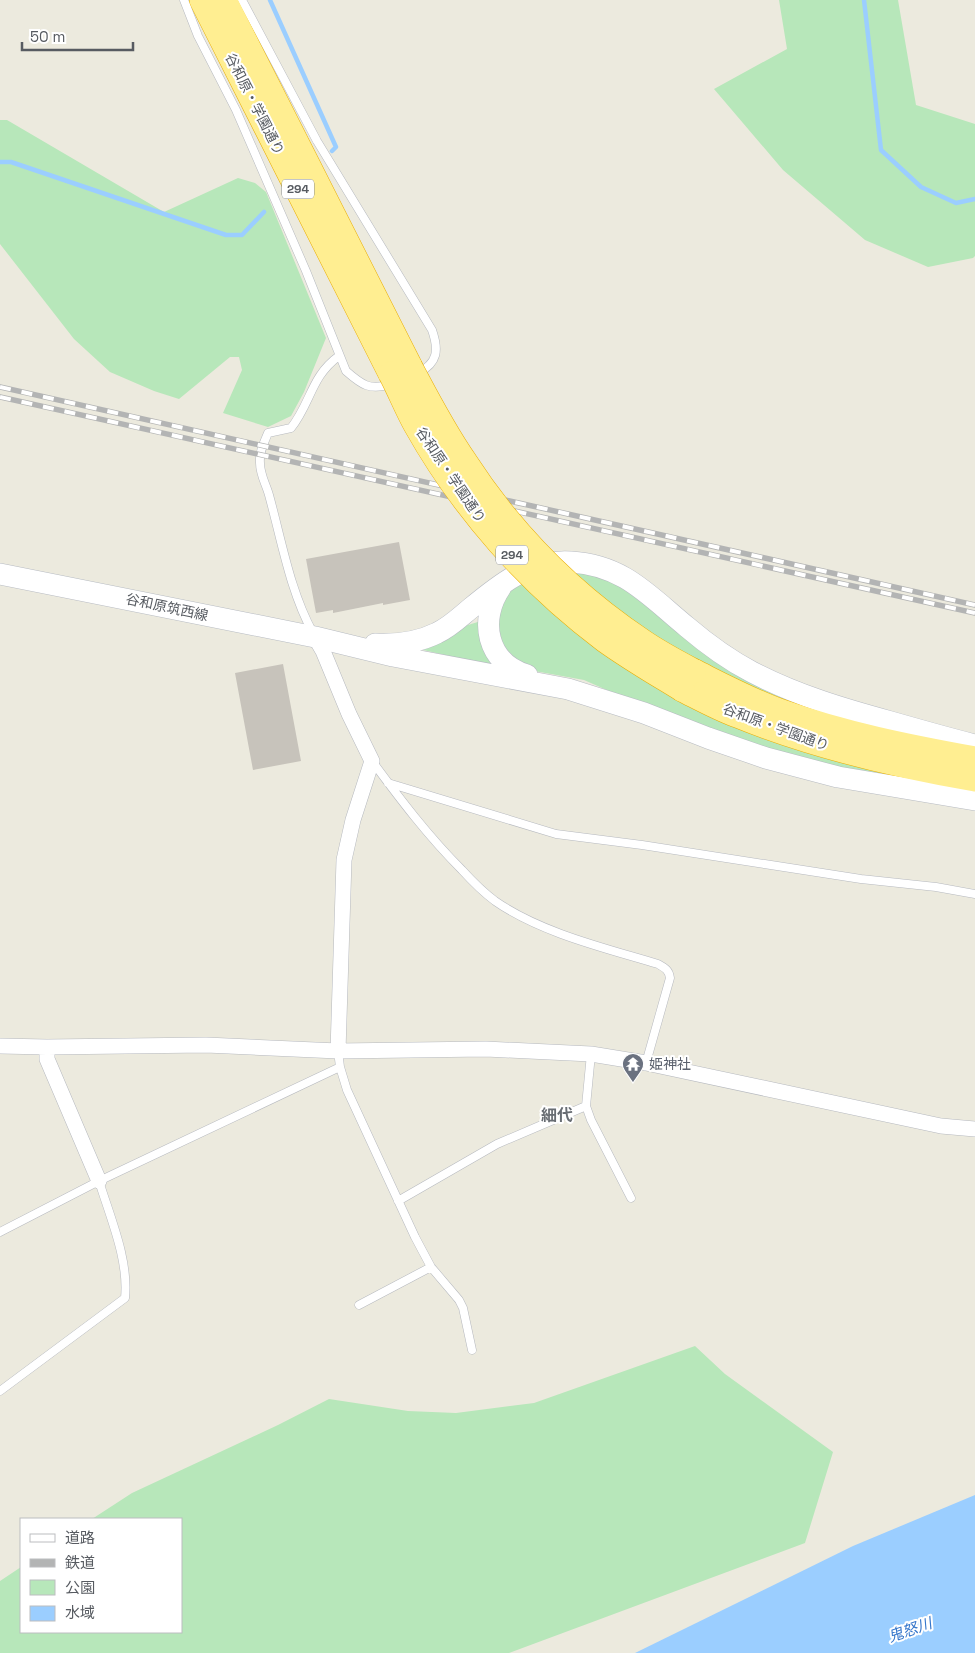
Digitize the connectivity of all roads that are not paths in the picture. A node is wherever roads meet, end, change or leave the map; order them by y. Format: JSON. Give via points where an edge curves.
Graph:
{"nodes":[{"id":1,"x":184,"y":0,"type":"edge"},
{"id":2,"x":202,"y":0,"type":"edge"},
{"id":3,"x":224,"y":0,"type":"edge"},
{"id":4,"x":242,"y":0,"type":"edge"},
{"id":5,"x":339,"y":356,"type":"junction"},
{"id":6,"x":400,"y":371,"type":"junction"},
{"id":7,"x":0,"y":574,"type":"edge"},
{"id":8,"x":504,"y":583,"type":"junction"},
{"id":9,"x":325,"y":640,"type":"junction"},
{"id":10,"x":687,"y":680,"type":"junction"},
{"id":11,"x":568,"y":689,"type":"junction"},
{"id":12,"x":975,"y":745,"type":"edge"},
{"id":13,"x":975,"y":759,"type":"edge"},
{"id":14,"x":372,"y":761,"type":"junction"},
{"id":15,"x":975,"y":779,"type":"edge"},
{"id":16,"x":388,"y":783,"type":"junction"},
{"id":17,"x":975,"y":800,"type":"edge"},
{"id":18,"x":975,"y":894,"type":"edge"},
{"id":19,"x":0,"y":1046,"type":"edge"},
{"id":20,"x":47,"y":1047,"type":"junction"},
{"id":21,"x":338,"y":1051,"type":"junction"},
{"id":22,"x":591,"y":1054,"type":"junction"},
{"id":23,"x":646,"y":1063,"type":"junction"},
{"id":24,"x":340,"y":1067,"type":"junction"},
{"id":25,"x":586,"y":1106,"type":"junction"},
{"id":26,"x":975,"y":1129,"type":"edge"},
{"id":27,"x":99,"y":1181,"type":"junction"},
{"id":28,"x":631,"y":1198,"type":"dead end"},
{"id":29,"x":398,"y":1201,"type":"junction"},
{"id":30,"x":0,"y":1232,"type":"edge"},
{"id":31,"x":431,"y":1266,"type":"junction"},
{"id":32,"x":358,"y":1305,"type":"dead end"},
{"id":33,"x":472,"y":1350,"type":"dead end"},
{"id":34,"x":0,"y":1392,"type":"edge"}],
"edges":[{"from":1,"to":5,"type":"lane","via":[[198,36],[236,110]]},
{"from":2,"to":6,"type":"highway","name":"谷和原・学園通り","number":"294"},
{"from":3,"to":6,"type":"highway","name":"谷和原・学園通り","number":"294"},
{"from":4,"to":5,"type":"lane","via":[[317,141],[432,330],[437,344],[436,355],[426,369],[381,387],[360,383],[346,372]]},
{"from":5,"to":9,"type":"lane","via":[[318,377],[303,411],[291,428],[268,434],[260,462],[301,607]]},
{"from":6,"to":10,"type":"highway","name":"谷和原・学園通り","number":"294","bridge":true,"via":[[506,518],[531,546],[564,579]]},
{"from":7,"to":9,"type":"main road","name":"谷和原筑西線"},
{"from":8,"to":9,"type":"main road","via":[[449,626],[413,642],[390,645]]},
{"from":8,"to":11,"type":"main road","via":[[496,594],[488,619],[496,654],[510,668]]},
{"from":8,"to":12,"type":"main road","via":[[541,564],[586,563],[607,568],[636,585],[727,658],[752,672],[814,700]]},
{"from":9,"to":11,"type":"main road"},
{"from":9,"to":14,"type":"street","via":[[323,651]]},
{"from":10,"to":13,"type":"highway","name":"谷和原・学園通り","number":"294","via":[[867,738]]},
{"from":10,"to":15,"type":"highway","name":"谷和原・学園通り","number":"294","via":[[735,715],[820,745]]},
{"from":11,"to":17,"type":"main road","via":[[766,758],[838,777]]},
{"from":14,"to":16,"type":"lane"},
{"from":14,"to":21,"type":"street","via":[[344,860]]},
{"from":16,"to":18,"type":"lane","via":[[556,834]]},
{"from":16,"to":23,"type":"lane","via":[[445,853],[496,901],[537,923],[665,968],[670,978]]},
{"from":19,"to":20,"type":"street"},
{"from":20,"to":21,"type":"street","via":[[206,1045]]},
{"from":20,"to":27,"type":"street","via":[[47,1059]]},
{"from":21,"to":22,"type":"street","via":[[486,1049]]},
{"from":21,"to":24,"type":"lane"},
{"from":22,"to":23,"type":"street"},
{"from":22,"to":25,"type":"lane"},
{"from":23,"to":26,"type":"street","via":[[941,1126]]},
{"from":24,"to":27,"type":"lane"},
{"from":24,"to":29,"type":"lane","via":[[347,1090]]},
{"from":25,"to":28,"type":"lane"},
{"from":25,"to":29,"type":"lane","via":[[497,1144]]},
{"from":27,"to":30,"type":"lane"},
{"from":27,"to":34,"type":"lane","via":[[120,1247],[125,1298]]},
{"from":29,"to":31,"type":"lane"},
{"from":31,"to":32,"type":"lane"},
{"from":31,"to":33,"type":"lane","via":[[463,1308]]}]}
